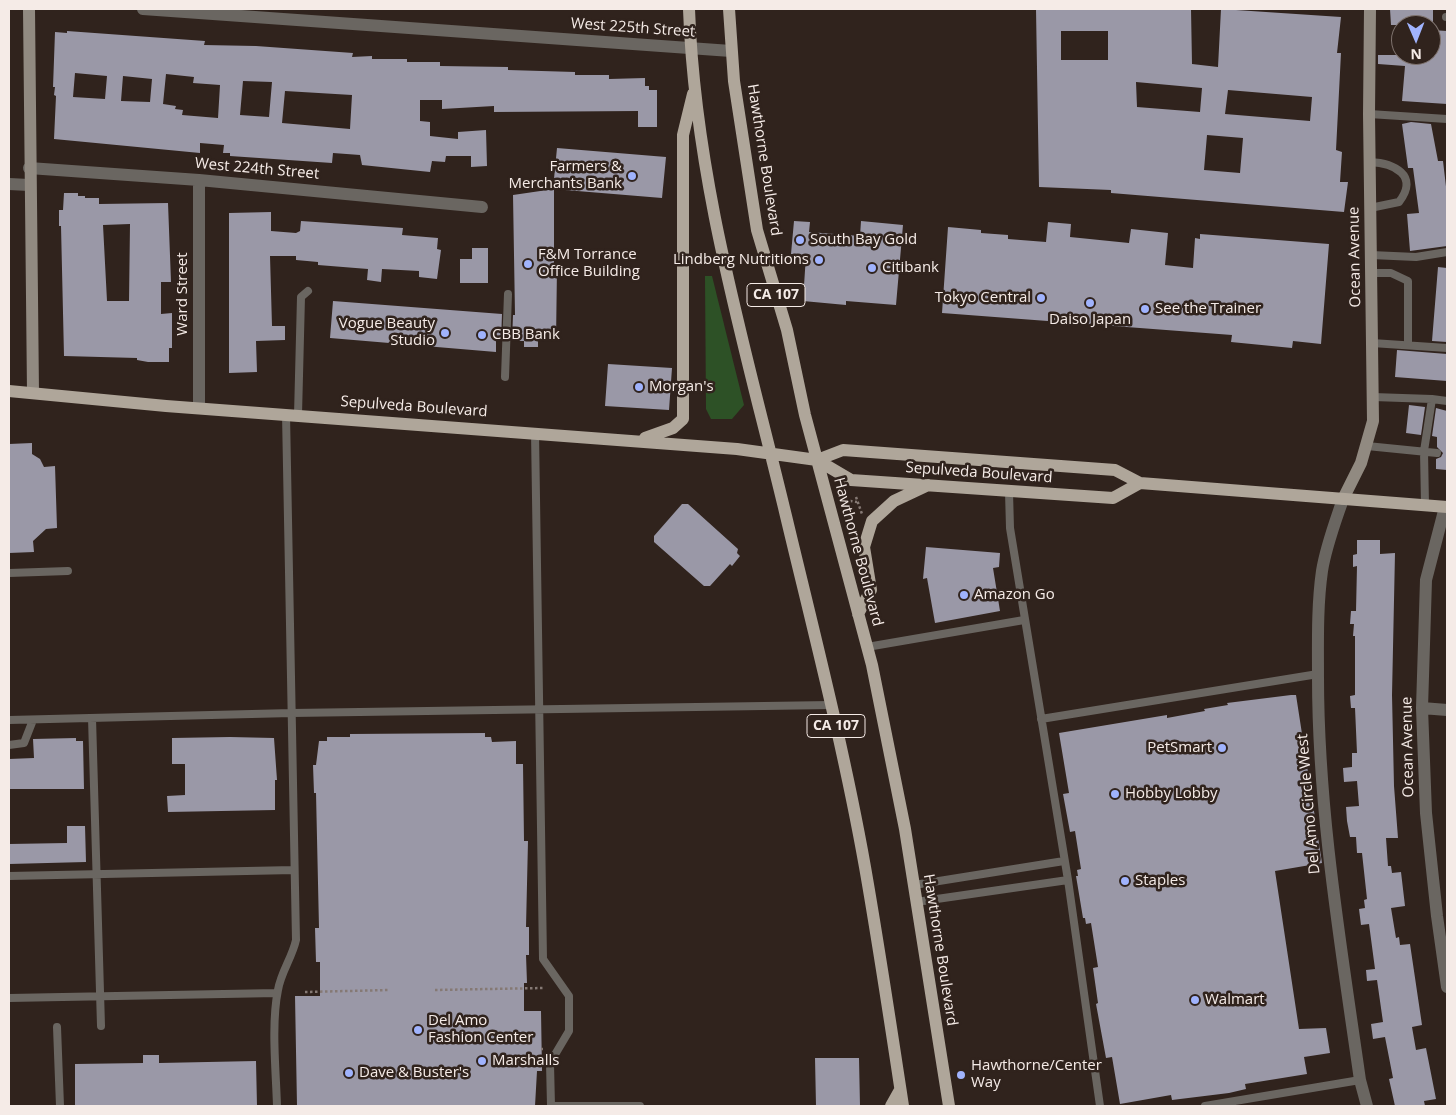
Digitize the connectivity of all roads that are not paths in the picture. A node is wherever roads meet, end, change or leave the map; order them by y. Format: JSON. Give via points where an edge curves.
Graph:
{"nodes":[{"id":1,"x":29,"y":9,"type":"edge"},
{"id":2,"x":143,"y":9,"type":"edge"},
{"id":3,"x":689,"y":9,"type":"edge"},
{"id":4,"x":729,"y":9,"type":"edge"},
{"id":5,"x":1370,"y":9,"type":"edge"},
{"id":6,"x":690,"y":48,"type":"junction"},
{"id":7,"x":731,"y":52,"type":"junction"},
{"id":8,"x":695,"y":87,"type":"junction"},
{"id":9,"x":1369,"y":114,"type":"junction"},
{"id":10,"x":1447,"y":119,"type":"edge"},
{"id":11,"x":1370,"y":162,"type":"junction"},
{"id":12,"x":29,"y":168,"type":"junction"},
{"id":13,"x":199,"y":180,"type":"junction"},
{"id":14,"x":9,"y":184,"type":"edge"},
{"id":15,"x":29,"y":185,"type":"junction"},
{"id":16,"x":482,"y":207,"type":"dead end"},
{"id":17,"x":1370,"y":208,"type":"junction"},
{"id":18,"x":1447,"y":252,"type":"edge"},
{"id":19,"x":1371,"y":255,"type":"junction"},
{"id":20,"x":1371,"y":273,"type":"junction"},
{"id":21,"x":308,"y":291,"type":"dead end"},
{"id":22,"x":508,"y":294,"type":"dead end"},
{"id":23,"x":1372,"y":343,"type":"junction"},
{"id":24,"x":1408,"y":345,"type":"junction"},
{"id":25,"x":1447,"y":348,"type":"edge"},
{"id":26,"x":505,"y":377,"type":"dead end"},
{"id":27,"x":9,"y":391,"type":"edge"},
{"id":28,"x":33,"y":393,"type":"junction"},
{"id":29,"x":1373,"y":397,"type":"junction"},
{"id":30,"x":1432,"y":399,"type":"junction"},
{"id":31,"x":1447,"y":400,"type":"edge"},
{"id":32,"x":198,"y":408,"type":"junction"},
{"id":33,"x":292,"y":414,"type":"junction"},
{"id":34,"x":535,"y":432,"type":"junction"},
{"id":35,"x":639,"y":440,"type":"junction"},
{"id":36,"x":1367,"y":446,"type":"junction"},
{"id":37,"x":1424,"y":451,"type":"junction"},
{"id":38,"x":1436,"y":453,"type":"dead end"},
{"id":39,"x":770,"y":454,"type":"junction"},
{"id":40,"x":817,"y":460,"type":"junction"},
{"id":41,"x":1140,"y":483,"type":"junction"},
{"id":42,"x":929,"y":485,"type":"junction"},
{"id":43,"x":1009,"y":492,"type":"junction"},
{"id":44,"x":1343,"y":499,"type":"junction"},
{"id":45,"x":1425,"y":505,"type":"junction"},
{"id":46,"x":1446,"y":507,"type":"edge"},
{"id":47,"x":68,"y":571,"type":"dead end"},
{"id":48,"x":9,"y":573,"type":"edge"},
{"id":49,"x":858,"y":614,"type":"junction"},
{"id":50,"x":1024,"y":620,"type":"junction"},
{"id":51,"x":867,"y":647,"type":"junction"},
{"id":52,"x":1318,"y":674,"type":"junction"},
{"id":53,"x":831,"y":705,"type":"junction"},
{"id":54,"x":1422,"y":708,"type":"junction"},
{"id":55,"x":538,"y":710,"type":"junction"},
{"id":56,"x":1447,"y":710,"type":"edge"},
{"id":57,"x":292,"y":713,"type":"junction"},
{"id":58,"x":92,"y":718,"type":"junction"},
{"id":59,"x":1041,"y":719,"type":"junction"},
{"id":60,"x":9,"y":720,"type":"edge"},
{"id":61,"x":34,"y":720,"type":"junction"},
{"id":62,"x":9,"y":745,"type":"edge"},
{"id":63,"x":1064,"y":861,"type":"junction"},
{"id":64,"x":294,"y":870,"type":"junction"},
{"id":65,"x":97,"y":874,"type":"junction"},
{"id":66,"x":9,"y":876,"type":"edge"},
{"id":67,"x":1068,"y":880,"type":"junction"},
{"id":68,"x":914,"y":884,"type":"junction"},
{"id":69,"x":916,"y":902,"type":"junction"},
{"id":70,"x":1447,"y":987,"type":"edge"},
{"id":71,"x":278,"y":993,"type":"junction"},
{"id":72,"x":101,"y":996,"type":"junction"},
{"id":73,"x":9,"y":998,"type":"edge"},
{"id":74,"x":101,"y":1026,"type":"dead end"},
{"id":75,"x":57,"y":1027,"type":"dead end"},
{"id":76,"x":1360,"y":1080,"type":"junction"},
{"id":77,"x":900,"y":1090,"type":"junction"},
{"id":78,"x":60,"y":1106,"type":"edge"},
{"id":79,"x":277,"y":1106,"type":"edge"},
{"id":80,"x":640,"y":1106,"type":"edge"},
{"id":81,"x":891,"y":1106,"type":"edge"},
{"id":82,"x":903,"y":1106,"type":"edge"},
{"id":83,"x":948,"y":1106,"type":"edge"},
{"id":84,"x":1100,"y":1106,"type":"edge"},
{"id":85,"x":1205,"y":1106,"type":"edge"},
{"id":86,"x":1367,"y":1106,"type":"edge"}],
"edges":[{"from":1,"to":12,"type":"street"},
{"from":2,"to":6,"type":"street","name":"West 225th Street"},
{"from":3,"to":6,"type":"main road","number":"CA 107"},
{"from":4,"to":7,"type":"main road","name":"Hawthorne Boulevard","number":"CA 107"},
{"from":5,"to":9,"type":"street","name":"Ocean Avenue"},
{"from":6,"to":7,"type":"street","name":"West 225th Street"},
{"from":6,"to":8,"type":"main road","number":"CA 107"},
{"from":7,"to":40,"type":"main road","name":"Hawthorne Boulevard","number":"CA 107","via":[[757,230],[787,330]]},
{"from":8,"to":35,"type":"main road","via":[[683,135],[683,419],[673,428]]},
{"from":8,"to":39,"type":"main road","number":"CA 107","via":[[731,300]]},
{"from":9,"to":10,"type":"lane"},
{"from":9,"to":11,"type":"street","name":"Ocean Avenue"},
{"from":11,"to":17,"type":"street","name":"Ocean Avenue"},
{"from":11,"to":17,"type":"lane","via":[[1395,166],[1404,176],[1406,188],[1399,202]]},
{"from":12,"to":13,"type":"street","name":"West 224th Street"},
{"from":12,"to":15,"type":"street"},
{"from":13,"to":16,"type":"street","name":"West 224th Street"},
{"from":13,"to":32,"type":"street","name":"Ward Street"},
{"from":14,"to":15,"type":"street"},
{"from":15,"to":28,"type":"street"},
{"from":17,"to":19,"type":"street","name":"Ocean Avenue"},
{"from":18,"to":19,"type":"lane","via":[[1416,257]]},
{"from":19,"to":20,"type":"street","name":"Ocean Avenue"},
{"from":20,"to":23,"type":"street","name":"Ocean Avenue"},
{"from":20,"to":24,"type":"lane","via":[[1391,273],[1408,281]]},
{"from":21,"to":33,"type":"lane","via":[[301,297]]},
{"from":22,"to":26,"type":"lane"},
{"from":23,"to":24,"type":"lane"},
{"from":23,"to":29,"type":"street","name":"Ocean Avenue"},
{"from":24,"to":25,"type":"lane"},
{"from":27,"to":28,"type":"main road","name":"Sepulveda Boulevard"},
{"from":28,"to":32,"type":"main road","name":"Sepulveda Boulevard"},
{"from":29,"to":30,"type":"lane"},
{"from":29,"to":36,"type":"street","name":"Ocean Avenue","via":[[1374,421]]},
{"from":30,"to":31,"type":"lane"},
{"from":30,"to":37,"type":"lane"},
{"from":32,"to":33,"type":"main road","name":"Sepulveda Boulevard"},
{"from":33,"to":34,"type":"main road","name":"Sepulveda Boulevard"},
{"from":33,"to":57,"type":"lane"},
{"from":34,"to":35,"type":"main road","name":"Sepulveda Boulevard"},
{"from":34,"to":55,"type":"lane"},
{"from":35,"to":39,"type":"main road","name":"Sepulveda Boulevard"},
{"from":36,"to":37,"type":"lane"},
{"from":36,"to":44,"type":"street","name":"Ocean Avenue"},
{"from":37,"to":38,"type":"lane"},
{"from":37,"to":45,"type":"lane"},
{"from":39,"to":40,"type":"main road","name":"Sepulveda Boulevard"},
{"from":39,"to":53,"type":"main road","number":"CA 107"},
{"from":40,"to":41,"type":"main road","name":"Sepulveda Boulevard","via":[[843,450],[1115,470]]},
{"from":40,"to":42,"type":"main road","name":"Sepulveda Boulevard","via":[[851,480]]},
{"from":40,"to":49,"type":"main road","name":"Hawthorne Boulevard","number":"CA 107"},
{"from":41,"to":43,"type":"main road","name":"Sepulveda Boulevard","via":[[1113,498]]},
{"from":41,"to":44,"type":"main road","name":"Sepulveda Boulevard"},
{"from":42,"to":43,"type":"main road","name":"Sepulveda Boulevard"},
{"from":42,"to":49,"type":"main road","via":[[894,501],[872,521],[864,547],[871,590]]},
{"from":43,"to":50,"type":"lane","via":[[1010,528]]},
{"from":44,"to":45,"type":"main road","name":"Sepulveda Boulevard"},
{"from":44,"to":52,"type":"street","name":"Del Amo Circle West","via":[[1322,572]]},
{"from":45,"to":46,"type":"main road","name":"Sepulveda Boulevard"},
{"from":46,"to":54,"type":"street","name":"Ocean Avenue","via":[[1426,580]]},
{"from":47,"to":48,"type":"lane"},
{"from":49,"to":51,"type":"main road","name":"Hawthorne Boulevard","number":"CA 107"},
{"from":50,"to":51,"type":"lane"},
{"from":50,"to":59,"type":"lane"},
{"from":51,"to":68,"type":"main road","name":"Hawthorne Boulevard","number":"CA 107"},
{"from":52,"to":59,"type":"lane"},
{"from":52,"to":76,"type":"street","name":"Del Amo Circle West","via":[[1318,743]]},
{"from":53,"to":55,"type":"lane"},
{"from":53,"to":77,"type":"main road","number":"CA 107","via":[[865,866]]},
{"from":54,"to":56,"type":"street"},
{"from":54,"to":70,"type":"street","name":"Ocean Avenue","via":[[1426,813]]},
{"from":55,"to":57,"type":"lane"},
{"from":55,"to":80,"type":"lane","via":[[543,959],[569,996],[569,1031],[550,1063],[551,1106]]},
{"from":57,"to":58,"type":"lane"},
{"from":57,"to":64,"type":"lane"},
{"from":58,"to":61,"type":"lane"},
{"from":58,"to":65,"type":"lane"},
{"from":59,"to":63,"type":"lane"},
{"from":60,"to":61,"type":"lane"},
{"from":61,"to":62,"type":"lane","via":[[24,743]]},
{"from":63,"to":67,"type":"lane"},
{"from":63,"to":68,"type":"lane"},
{"from":64,"to":65,"type":"lane"},
{"from":64,"to":71,"type":"lane","via":[[296,940]]},
{"from":65,"to":66,"type":"lane"},
{"from":65,"to":72,"type":"lane"},
{"from":67,"to":69,"type":"lane"},
{"from":67,"to":84,"type":"lane"},
{"from":68,"to":69,"type":"main road","name":"Hawthorne Boulevard","number":"CA 107"},
{"from":69,"to":83,"type":"main road","name":"Hawthorne Boulevard","number":"CA 107"},
{"from":71,"to":72,"type":"lane"},
{"from":71,"to":79,"type":"lane"},
{"from":72,"to":73,"type":"lane"},
{"from":72,"to":74,"type":"lane"},
{"from":75,"to":78,"type":"lane"},
{"from":76,"to":85,"type":"lane"},
{"from":76,"to":86,"type":"street","name":"Del Amo Circle West"},
{"from":77,"to":81,"type":"main road"},
{"from":77,"to":82,"type":"main road","number":"CA 107"}]}
